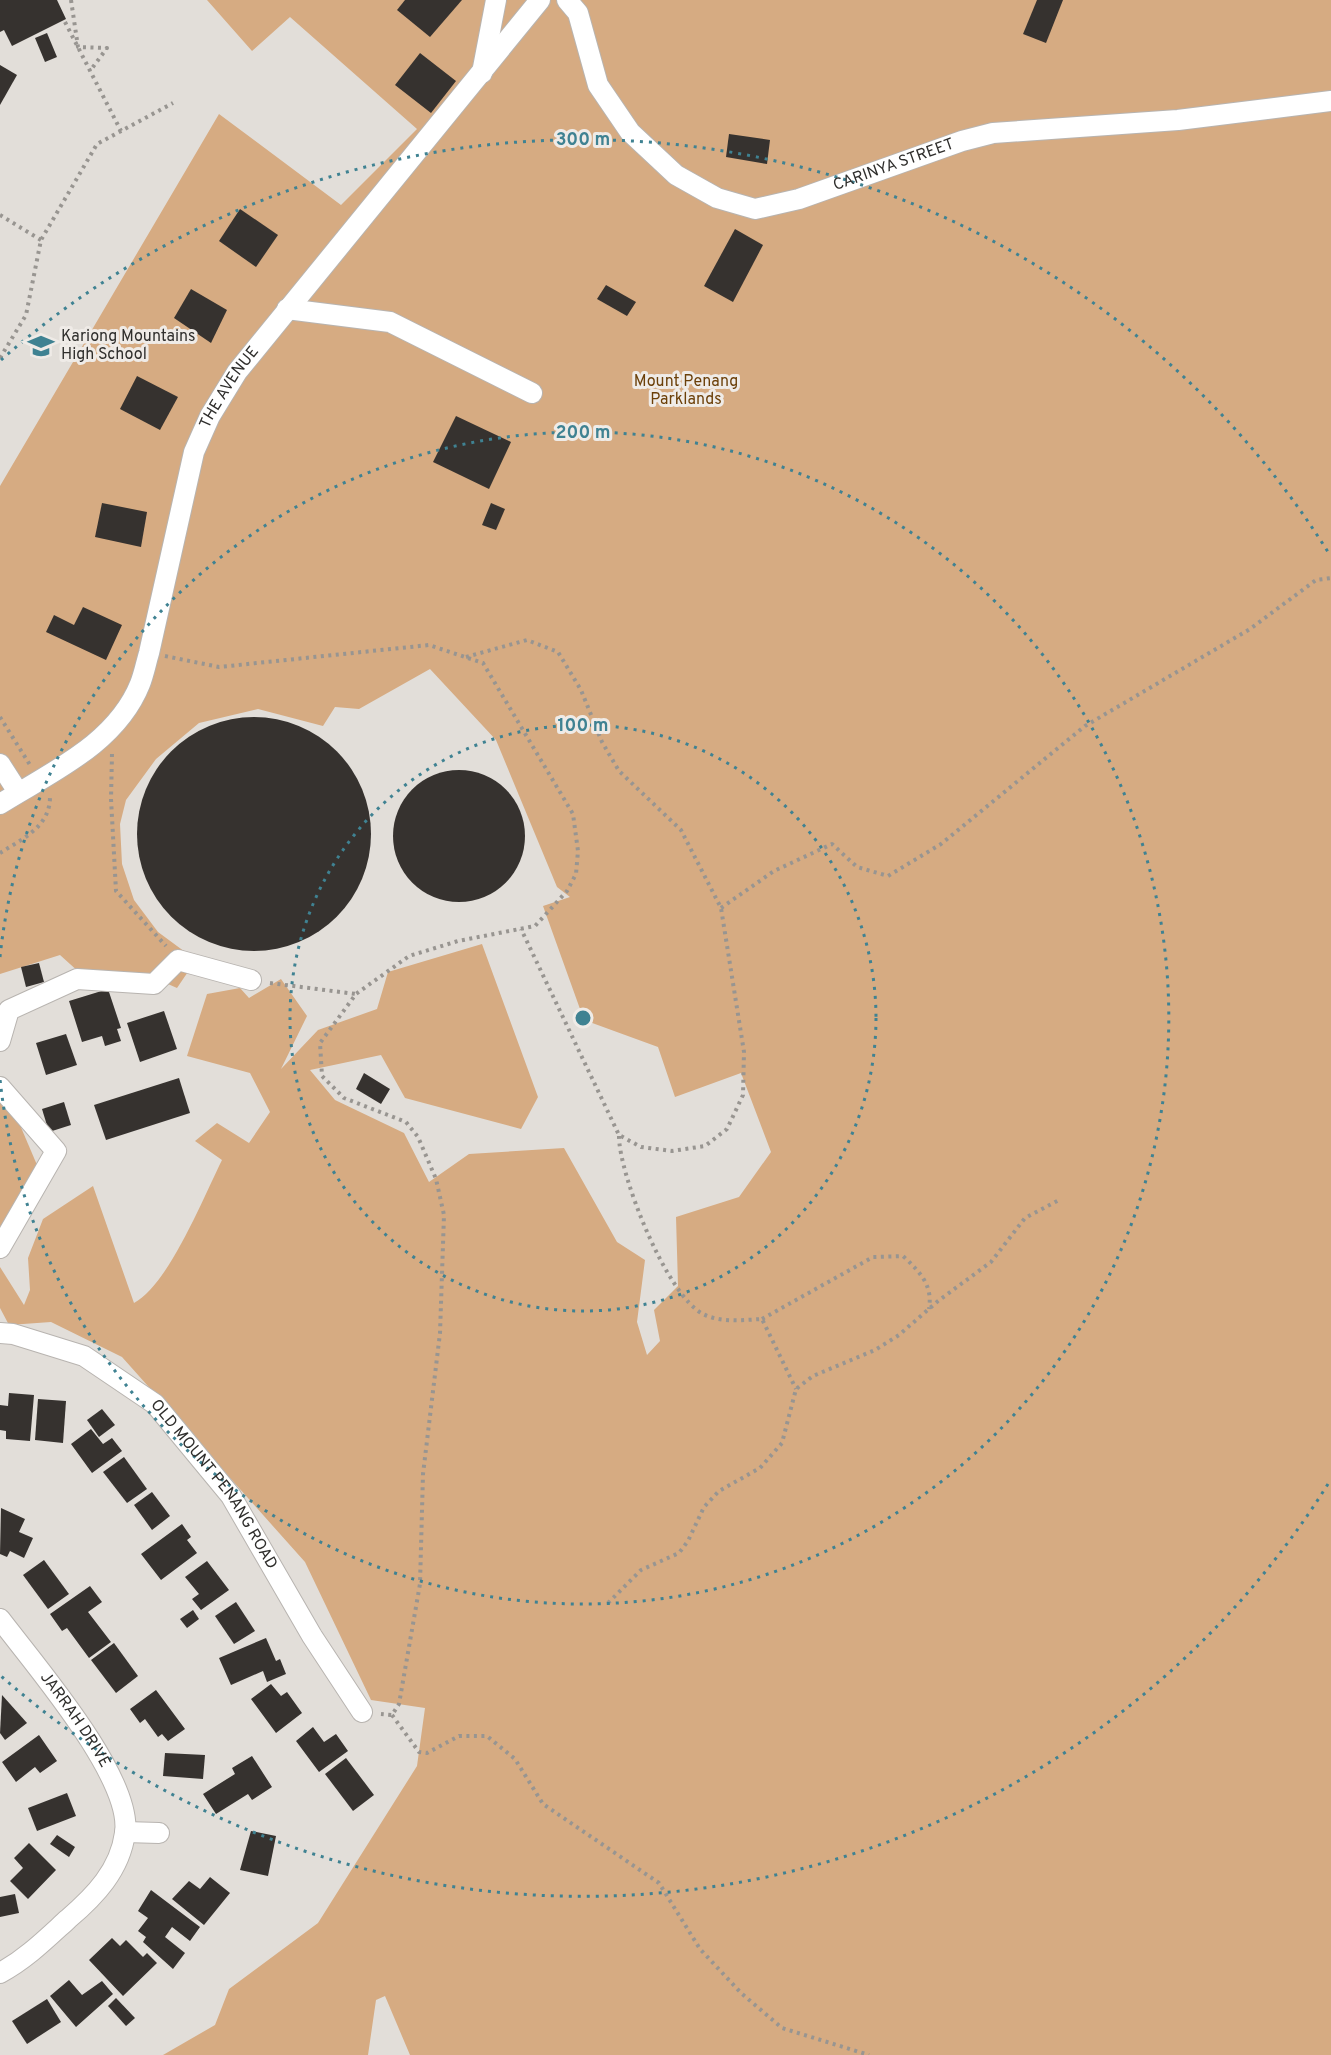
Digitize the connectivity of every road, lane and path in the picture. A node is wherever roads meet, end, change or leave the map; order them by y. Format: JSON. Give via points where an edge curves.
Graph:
{"nodes":[{"id":1,"x":71,"y":0,"type":"edge"},
{"id":2,"x":496,"y":0,"type":"edge"},
{"id":3,"x":540,"y":0,"type":"edge"},
{"id":4,"x":567,"y":0,"type":"edge"},
{"id":5,"x":65,"y":22,"type":"dead end"},
{"id":6,"x":78,"y":47,"type":"junction"},
{"id":7,"x":90,"y":71,"type":"junction"},
{"id":8,"x":481,"y":75,"type":"junction"},
{"id":9,"x":1331,"y":101,"type":"edge"},
{"id":10,"x":173,"y":103,"type":"dead end"},
{"id":11,"x":121,"y":131,"type":"junction"},
{"id":12,"x":0,"y":215,"type":"edge"},
{"id":13,"x":42,"y":240,"type":"junction"},
{"id":14,"x":287,"y":309,"type":"junction"},
{"id":15,"x":0,"y":358,"type":"edge"},
{"id":16,"x":532,"y":393,"type":"dead end"},
{"id":17,"x":1331,"y":578,"type":"edge"},
{"id":18,"x":149,"y":653,"type":"junction"},
{"id":19,"x":465,"y":658,"type":"junction"},
{"id":20,"x":113,"y":726,"type":"junction"},
{"id":21,"x":0,"y":764,"type":"edge"},
{"id":22,"x":18,"y":792,"type":"junction"},
{"id":23,"x":0,"y":804,"type":"edge"},
{"id":24,"x":721,"y":908,"type":"junction"},
{"id":25,"x":521,"y":929,"type":"junction"},
{"id":26,"x":178,"y":960,"type":"junction"},
{"id":27,"x":251,"y":980,"type":"joint"},
{"id":28,"x":356,"y":994,"type":"junction"},
{"id":29,"x":0,"y":1041,"type":"edge"},
{"id":30,"x":0,"y":1087,"type":"edge"},
{"id":31,"x":619,"y":1135,"type":"junction"},
{"id":32,"x":1059,"y":1200,"type":"dead end"},
{"id":33,"x":0,"y":1248,"type":"edge"},
{"id":34,"x":929,"y":1310,"type":"junction"},
{"id":35,"x":762,"y":1319,"type":"junction"},
{"id":36,"x":0,"y":1333,"type":"edge"},
{"id":37,"x":796,"y":1389,"type":"junction"},
{"id":38,"x":609,"y":1603,"type":"dead end"},
{"id":39,"x":0,"y":1619,"type":"edge"},
{"id":40,"x":362,"y":1712,"type":"joint"},
{"id":41,"x":392,"y":1715,"type":"junction"},
{"id":42,"x":125,"y":1832,"type":"junction"},
{"id":43,"x":159,"y":1833,"type":"dead end"},
{"id":44,"x":0,"y":1973,"type":"edge"},
{"id":45,"x":869,"y":2055,"type":"edge"}],
"edges":[{"from":1,"to":6,"type":"path"},
{"from":2,"to":8,"type":"street"},
{"from":3,"to":8,"type":"street","name":"THE AVENUE"},
{"from":4,"to":9,"type":"street","name":"CARINYA STREET","via":[[578,13],[598,85],[630,132],[676,175],[717,198],[755,209],[799,199],[993,133],[1178,120]]},
{"from":5,"to":6,"type":"path"},
{"from":6,"to":7,"type":"path"},
{"from":6,"to":7,"type":"path","via":[[107,48]]},
{"from":7,"to":11,"type":"path"},
{"from":8,"to":14,"type":"street","name":"THE AVENUE"},
{"from":10,"to":11,"type":"path"},
{"from":11,"to":13,"type":"path","via":[[97,144]]},
{"from":12,"to":13,"type":"path"},
{"from":13,"to":15,"type":"path","via":[[26,315]]},
{"from":14,"to":16,"type":"street","via":[[390,322]]},
{"from":14,"to":18,"type":"street","name":"THE AVENUE","via":[[237,372],[194,452]]},
{"from":17,"to":24,"type":"path","via":[[1316,580],[1250,629],[1085,726],[941,843],[888,876],[857,867],[832,844],[774,871]]},
{"from":18,"to":19,"type":"path","via":[[219,667],[429,645]]},
{"from":18,"to":20,"type":"street","name":"THE AVENUE","via":[[140,685]]},
{"from":19,"to":24,"type":"path","via":[[527,640],[558,652],[581,690],[602,742],[619,771],[681,830]]},
{"from":19,"to":25,"type":"path","via":[[483,663],[573,814],[578,851],[576,874],[567,891],[535,926]]},
{"from":20,"to":22,"type":"street","name":"THE AVENUE","via":[[95,743]]},
{"from":20,"to":26,"type":"path","via":[[111,799],[116,891]]},
{"from":21,"to":22,"type":"street"},
{"from":22,"to":23,"type":"street","name":"THE AVENUE"},
{"from":24,"to":31,"type":"path","via":[[744,1052],[743,1095],[727,1129],[705,1146],[662,1150],[641,1147]]},
{"from":25,"to":28,"type":"path","via":[[458,941],[409,956]]},
{"from":25,"to":31,"type":"path"},
{"from":26,"to":27,"type":"street"},
{"from":26,"to":29,"type":"street","via":[[154,984],[77,979],[9,1010]]},
{"from":27,"to":28,"type":"path"},
{"from":28,"to":41,"type":"path","via":[[320,1042],[322,1076],[344,1098],[406,1122],[418,1137],[436,1179],[444,1215],[440,1333],[423,1474],[420,1584],[399,1704]]},
{"from":30,"to":33,"type":"street","via":[[56,1151]]},
{"from":31,"to":35,"type":"path","via":[[619,1155],[633,1199],[671,1279],[687,1301],[703,1314],[729,1321]]},
{"from":32,"to":34,"type":"path","via":[[1025,1218],[992,1262]]},
{"from":34,"to":35,"type":"path","via":[[932,1295],[922,1273],[903,1256],[873,1257]]},
{"from":34,"to":37,"type":"path","via":[[875,1350],[813,1376]]},
{"from":35,"to":37,"type":"path"},
{"from":36,"to":40,"type":"street","name":"OLD MOUNT PENANG ROAD","via":[[84,1356],[155,1404],[231,1496],[312,1636]]},
{"from":37,"to":38,"type":"path","via":[[782,1443],[759,1468],[719,1491],[704,1507],[679,1552],[641,1570]]},
{"from":39,"to":42,"type":"street","name":"JARRAH DRIVE","via":[[100,1754],[122,1803]]},
{"from":40,"to":41,"type":"path"},
{"from":41,"to":45,"type":"path","via":[[419,1752],[427,1753],[459,1736],[487,1736],[515,1759],[543,1804],[659,1883],[700,1949],[741,1993],[782,2028]]},
{"from":42,"to":43,"type":"street"},
{"from":42,"to":44,"type":"street","name":"JARRAH DRIVE","via":[[106,1883],[19,1962]]}]}
